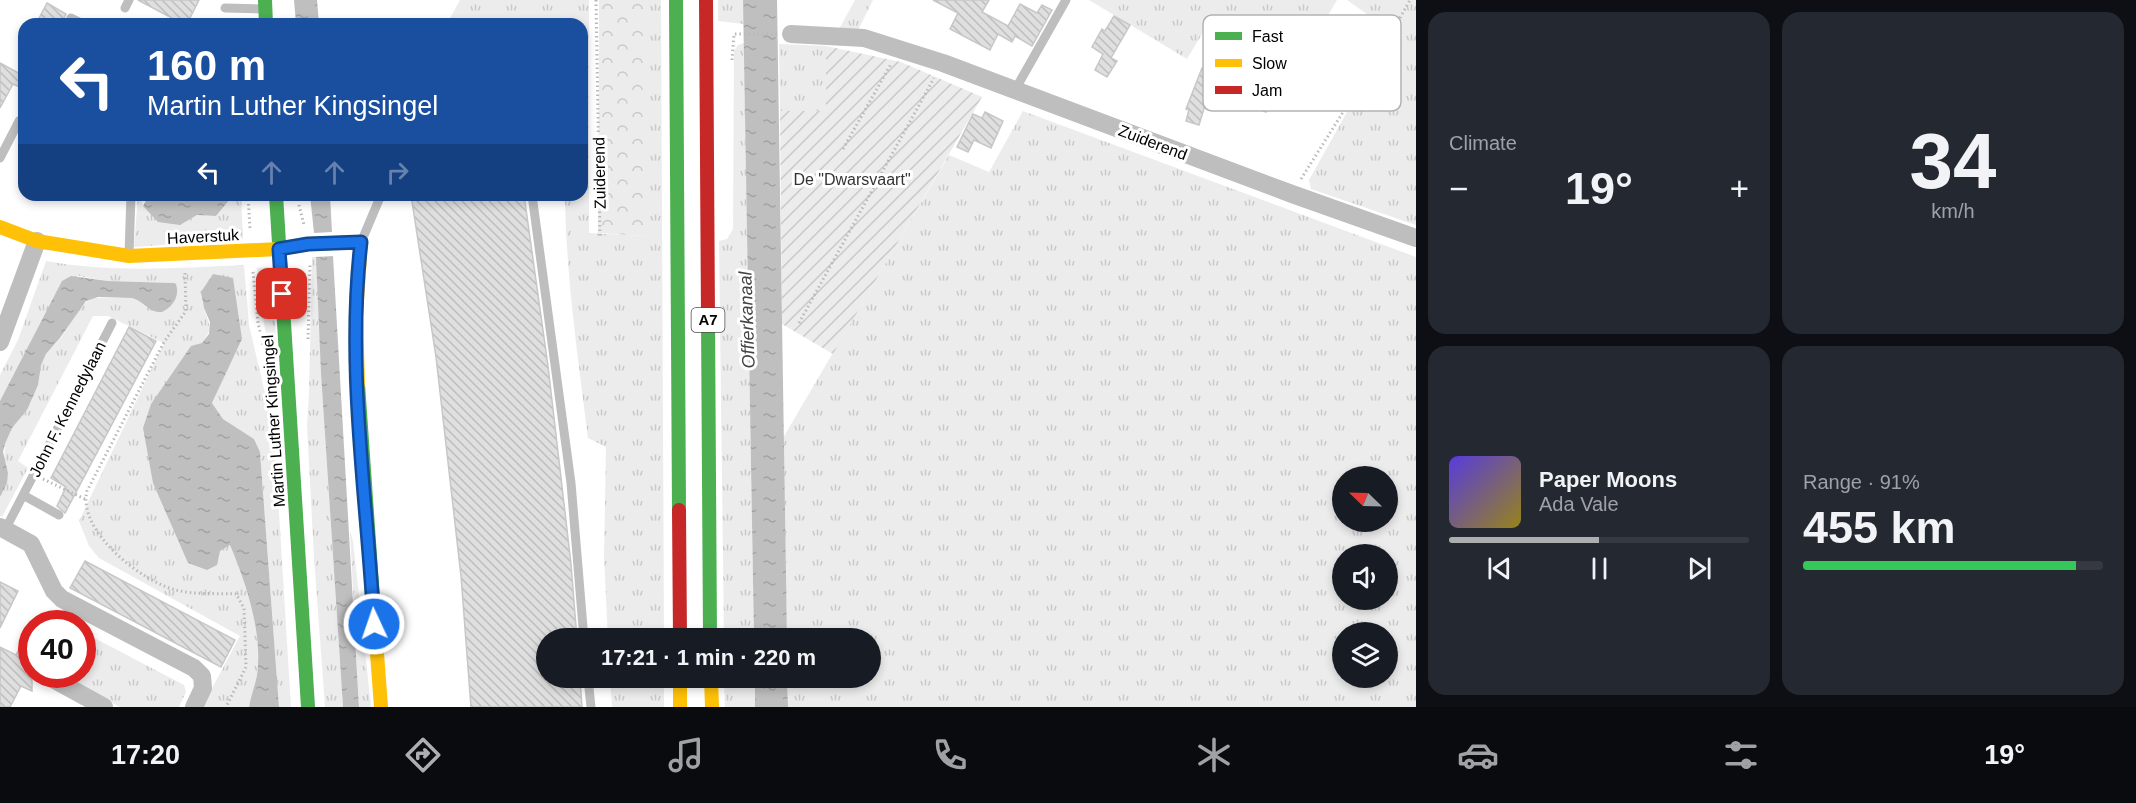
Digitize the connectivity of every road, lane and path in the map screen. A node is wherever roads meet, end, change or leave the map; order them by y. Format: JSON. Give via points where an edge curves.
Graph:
{"nodes":[{"id":1,"x":596,"y":0,"type":"edge"},
{"id":2,"x":676,"y":0,"type":"edge"},
{"id":3,"x":706,"y":0,"type":"edge"},
{"id":4,"x":1066,"y":0,"type":"edge"},
{"id":5,"x":1410,"y":0,"type":"edge"},
{"id":6,"x":265,"y":4,"type":"edge"},
{"id":7,"x":225,"y":8,"type":"dead end"},
{"id":8,"x":1401,"y":16,"type":"edge"},
{"id":9,"x":740,"y":34,"type":"dead end"},
{"id":10,"x":794,"y":34,"type":"joint"},
{"id":11,"x":900,"y":49,"type":"junction"},
{"id":12,"x":943,"y":63,"type":"junction"},
{"id":13,"x":1015,"y":90,"type":"junction"},
{"id":14,"x":1344,"y":111,"type":"edge"},
{"id":15,"x":18,"y":129,"type":"edge"},
{"id":16,"x":843,"y":149,"type":"dead end"},
{"id":17,"x":0,"y":158,"type":"edge"},
{"id":18,"x":1292,"y":194,"type":"junction"},
{"id":19,"x":131,"y":201,"type":"edge"},
{"id":20,"x":276,"y":201,"type":"edge"},
{"id":21,"x":378,"y":201,"type":"edge"},
{"id":22,"x":533,"y":201,"type":"edge"},
{"id":23,"x":0,"y":227,"type":"edge"},
{"id":24,"x":600,"y":238,"type":"dead end"},
{"id":25,"x":1416,"y":238,"type":"edge"},
{"id":26,"x":37,"y":242,"type":"junction"},
{"id":27,"x":361,"y":242,"type":"junction"},
{"id":28,"x":279,"y":249,"type":"junction"},
{"id":29,"x":185,"y":254,"type":"junction"},
{"id":30,"x":129,"y":256,"type":"junction"},
{"id":31,"x":112,"y":323,"type":"dead end"},
{"id":32,"x":799,"y":323,"type":"dead end"},
{"id":33,"x":0,"y":342,"type":"edge"},
{"id":34,"x":34,"y":474,"type":"junction"},
{"id":35,"x":23,"y":495,"type":"junction"},
{"id":36,"x":85,"y":499,"type":"junction"},
{"id":37,"x":59,"y":515,"type":"dead end"},
{"id":38,"x":2,"y":529,"type":"edge"},
{"id":39,"x":74,"y":610,"type":"edge"},
{"id":40,"x":96,"y":624,"type":"edge"},
{"id":41,"x":584,"y":628,"type":"edge"},
{"id":42,"x":680,"y":628,"type":"edge"},
{"id":43,"x":710,"y":628,"type":"edge"},
{"id":44,"x":69,"y":688,"type":"edge"},
{"id":45,"x":589,"y":688,"type":"edge"},
{"id":46,"x":680,"y":688,"type":"edge"},
{"id":47,"x":711,"y":688,"type":"edge"},
{"id":48,"x":104,"y":707,"type":"edge"},
{"id":49,"x":194,"y":707,"type":"edge"},
{"id":50,"x":226,"y":707,"type":"edge"},
{"id":51,"x":308,"y":707,"type":"edge"},
{"id":52,"x":381,"y":707,"type":"edge"},
{"id":53,"x":591,"y":707,"type":"edge"},
{"id":54,"x":680,"y":707,"type":"edge"},
{"id":55,"x":712,"y":707,"type":"edge"}],
"edges":[{"from":1,"to":24,"type":"path","name":"Zuiderend"},
{"from":2,"to":42,"type":"main road","number":"A7"},
{"from":3,"to":43,"type":"main road","number":"A7"},
{"from":4,"to":13,"type":"lane"},
{"from":5,"to":8,"type":"path"},
{"from":6,"to":7,"type":"lane"},
{"from":9,"to":10,"type":"path"},
{"from":10,"to":11,"type":"street","name":"Zuiderend","via":[[864,38]]},
{"from":11,"to":12,"type":"street","name":"Zuiderend"},
{"from":11,"to":16,"type":"path"},
{"from":12,"to":13,"type":"street","name":"Zuiderend"},
{"from":12,"to":32,"type":"path"},
{"from":13,"to":18,"type":"street","name":"Zuiderend"},
{"from":14,"to":18,"type":"path"},
{"from":15,"to":17,"type":"lane"},
{"from":18,"to":25,"type":"street","name":"Zuiderend"},
{"from":19,"to":30,"type":"lane"},
{"from":20,"to":28,"type":"main road","name":"Martin Luther Kingsingel"},
{"from":21,"to":27,"type":"lane"},
{"from":22,"to":41,"type":"lane","via":[[571,483]]},
{"from":23,"to":26,"type":"main road","name":"Haverstuk"},
{"from":26,"to":30,"type":"main road","name":"Haverstuk"},
{"from":26,"to":33,"type":"street"},
{"from":27,"to":28,"type":"main road"},
{"from":27,"to":52,"type":"main road","via":[[356,315],[358,407]]},
{"from":28,"to":29,"type":"main road","name":"Haverstuk"},
{"from":28,"to":51,"type":"main road","name":"Martin Luther Kingsingel"},
{"from":29,"to":30,"type":"main road","name":"Haverstuk"},
{"from":29,"to":36,"type":"path","via":[[186,310],[164,342]]},
{"from":31,"to":34,"type":"lane","name":"John F. Kennedylaan"},
{"from":34,"to":35,"type":"lane","name":"John F. Kennedylaan"},
{"from":34,"to":36,"type":"path"},
{"from":35,"to":37,"type":"lane","name":"John F. Kennedylaan"},
{"from":35,"to":38,"type":"lane","name":"John F. Kennedylaan"},
{"from":36,"to":50,"type":"path","via":[[93,525],[110,548],[158,584],[178,591],[236,594],[244,608],[246,667]]},
{"from":38,"to":39,"type":"street","name":"John F. Kennedylaan","via":[[31,544],[54,591]]},
{"from":40,"to":49,"type":"street","name":"John F. Kennedylaan","via":[[194,668],[202,676],[203,688]]},
{"from":44,"to":48,"type":"street"},
{"from":45,"to":53,"type":"lane"},
{"from":46,"to":54,"type":"main road"},
{"from":47,"to":55,"type":"main road"}]}
